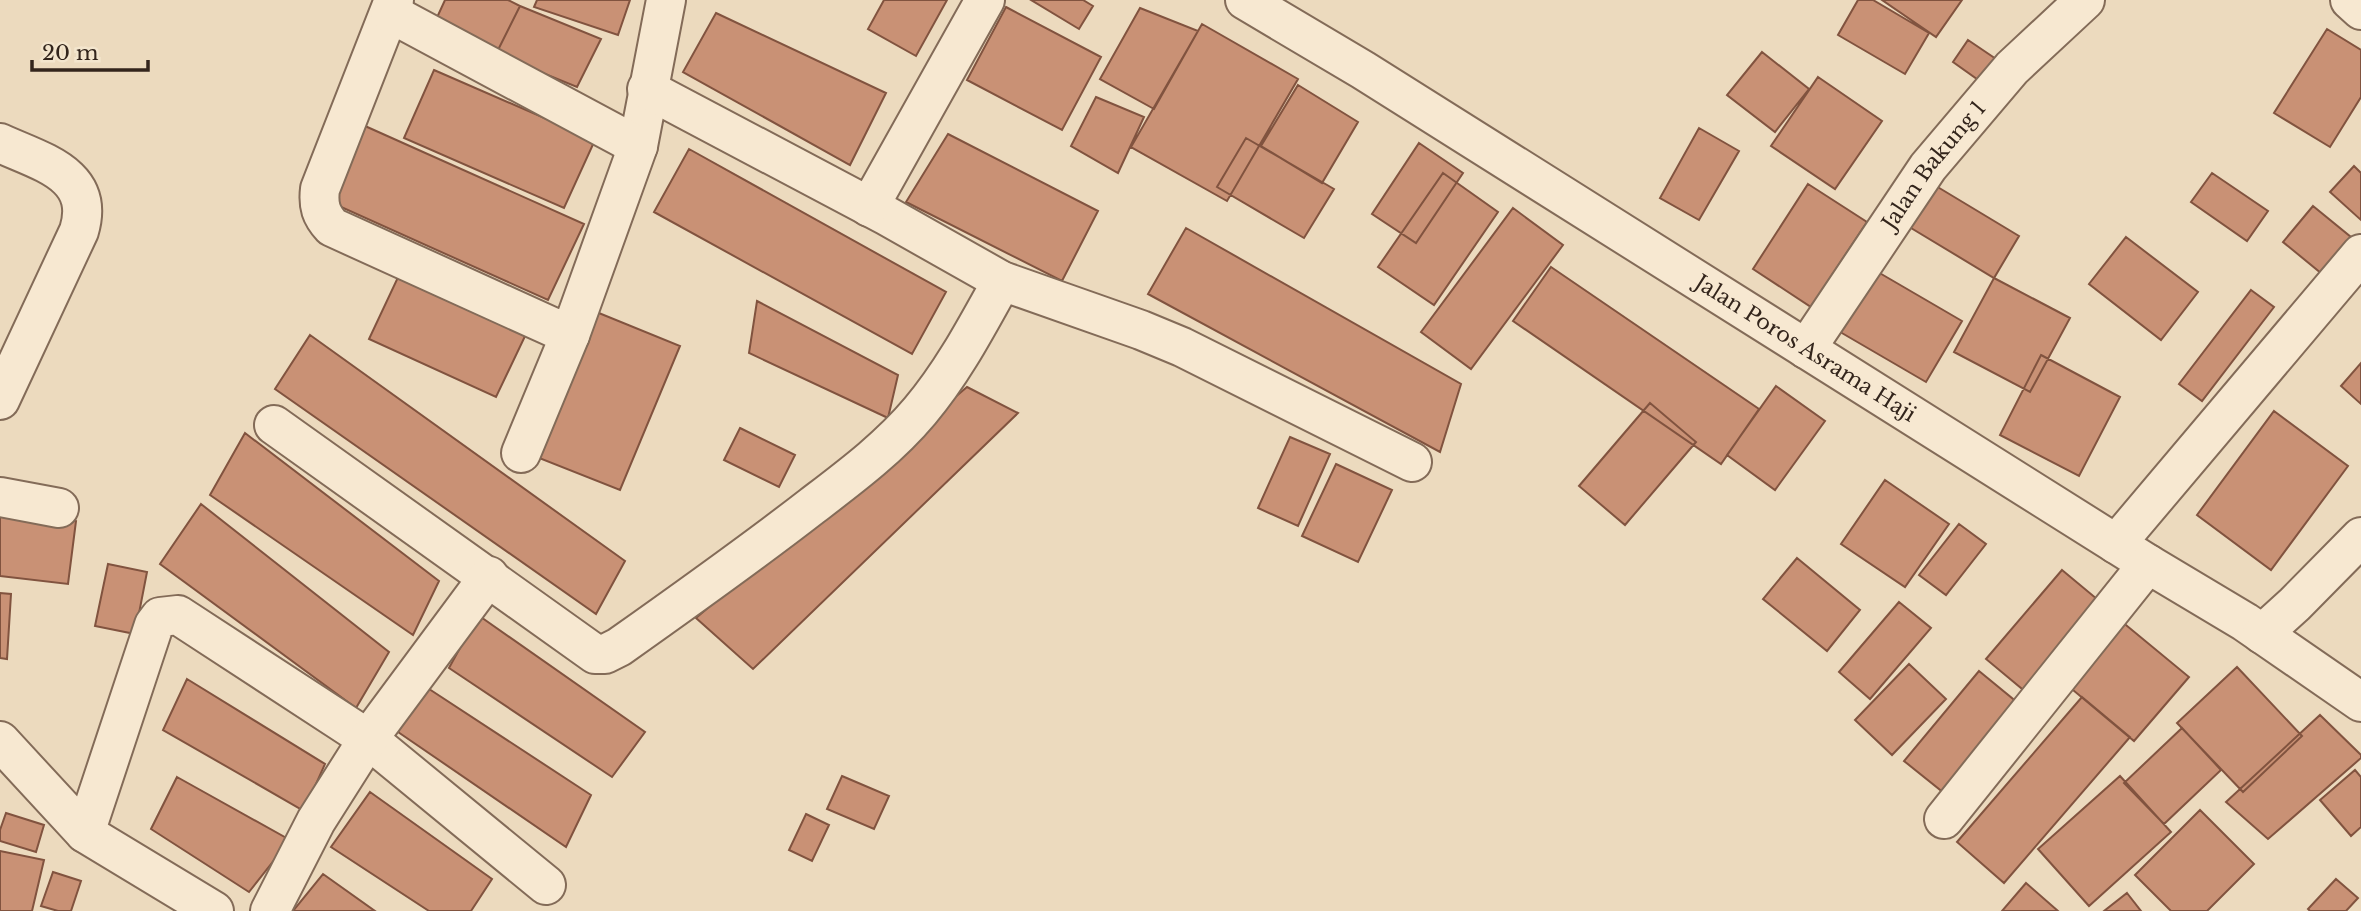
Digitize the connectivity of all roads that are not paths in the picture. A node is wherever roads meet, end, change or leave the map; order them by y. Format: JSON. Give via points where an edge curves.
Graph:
{"nodes":[{"id":1,"x":666,"y":0,"type":"edge"},
{"id":2,"x":985,"y":0,"type":"edge"},
{"id":3,"x":1245,"y":0,"type":"edge"},
{"id":4,"x":2085,"y":0,"type":"edge"},
{"id":5,"x":2350,"y":0,"type":"edge"},
{"id":6,"x":392,"y":6,"type":"edge"},
{"id":7,"x":2361,"y":10,"type":"edge"},
{"id":8,"x":647,"y":89,"type":"junction"},
{"id":9,"x":0,"y":143,"type":"edge"},
{"id":10,"x":638,"y":146,"type":"junction"},
{"id":11,"x":869,"y":207,"type":"junction"},
{"id":12,"x":2361,"y":254,"type":"edge"},
{"id":13,"x":1002,"y":281,"type":"junction"},
{"id":14,"x":570,"y":335,"type":"junction"},
{"id":15,"x":1806,"y":349,"type":"junction"},
{"id":16,"x":0,"y":400,"type":"edge"},
{"id":17,"x":274,"y":425,"type":"dead end"},
{"id":18,"x":521,"y":453,"type":"dead end"},
{"id":19,"x":1412,"y":462,"type":"dead end"},
{"id":20,"x":0,"y":497,"type":"edge"},
{"id":21,"x":59,"y":508,"type":"dead end"},
{"id":22,"x":2361,"y":537,"type":"edge"},
{"id":23,"x":2116,"y":544,"type":"junction"},
{"id":24,"x":2148,"y":564,"type":"junction"},
{"id":25,"x":489,"y":576,"type":"junction"},
{"id":26,"x":2262,"y":634,"type":"junction"},
{"id":27,"x":2361,"y":702,"type":"edge"},
{"id":28,"x":368,"y":739,"type":"junction"},
{"id":29,"x":0,"y":741,"type":"edge"},
{"id":30,"x":1944,"y":819,"type":"dead end"},
{"id":31,"x":85,"y":833,"type":"junction"},
{"id":32,"x":546,"y":885,"type":"dead end"},
{"id":33,"x":214,"y":911,"type":"edge"},
{"id":34,"x":270,"y":911,"type":"edge"}],
"edges":[{"from":1,"to":8,"type":"street"},
{"from":2,"to":11,"type":"street"},
{"from":3,"to":15,"type":"street","name":"Jalan Poros Asrama Haji"},
{"from":4,"to":15,"type":"street","name":"Jalan Bakung 1","via":[[2012,68],[1928,167]]},
{"from":5,"to":7,"type":"street"},
{"from":6,"to":10,"type":"street"},
{"from":6,"to":14,"type":"street","via":[[320,189],[322,216],[332,227]]},
{"from":8,"to":10,"type":"street"},
{"from":8,"to":11,"type":"street"},
{"from":9,"to":16,"type":"street","via":[[69,178],[80,190],[83,216]]},
{"from":10,"to":14,"type":"street"},
{"from":11,"to":13,"type":"street"},
{"from":12,"to":23,"type":"street"},
{"from":13,"to":19,"type":"street","via":[[1182,347]]},
{"from":13,"to":25,"type":"street","via":[[962,352],[901,432],[768,541],[619,647],[595,654]]},
{"from":14,"to":18,"type":"street"},
{"from":15,"to":23,"type":"street","name":"Jalan Poros Asrama Haji"},
{"from":17,"to":25,"type":"street"},
{"from":20,"to":21,"type":"street"},
{"from":22,"to":26,"type":"street"},
{"from":23,"to":24,"type":"street","name":"Jalan Poros Asrama Haji"},
{"from":24,"to":26,"type":"street","name":"Jalan Poros Asrama Haji"},
{"from":24,"to":30,"type":"street"},
{"from":25,"to":28,"type":"street"},
{"from":26,"to":27,"type":"street","name":"Jalan Poros Asrama Haji"},
{"from":28,"to":31,"type":"street","via":[[187,619],[160,617]]},
{"from":28,"to":32,"type":"street"},
{"from":28,"to":34,"type":"street","via":[[317,821]]},
{"from":29,"to":31,"type":"street"},
{"from":31,"to":33,"type":"street"}]}
